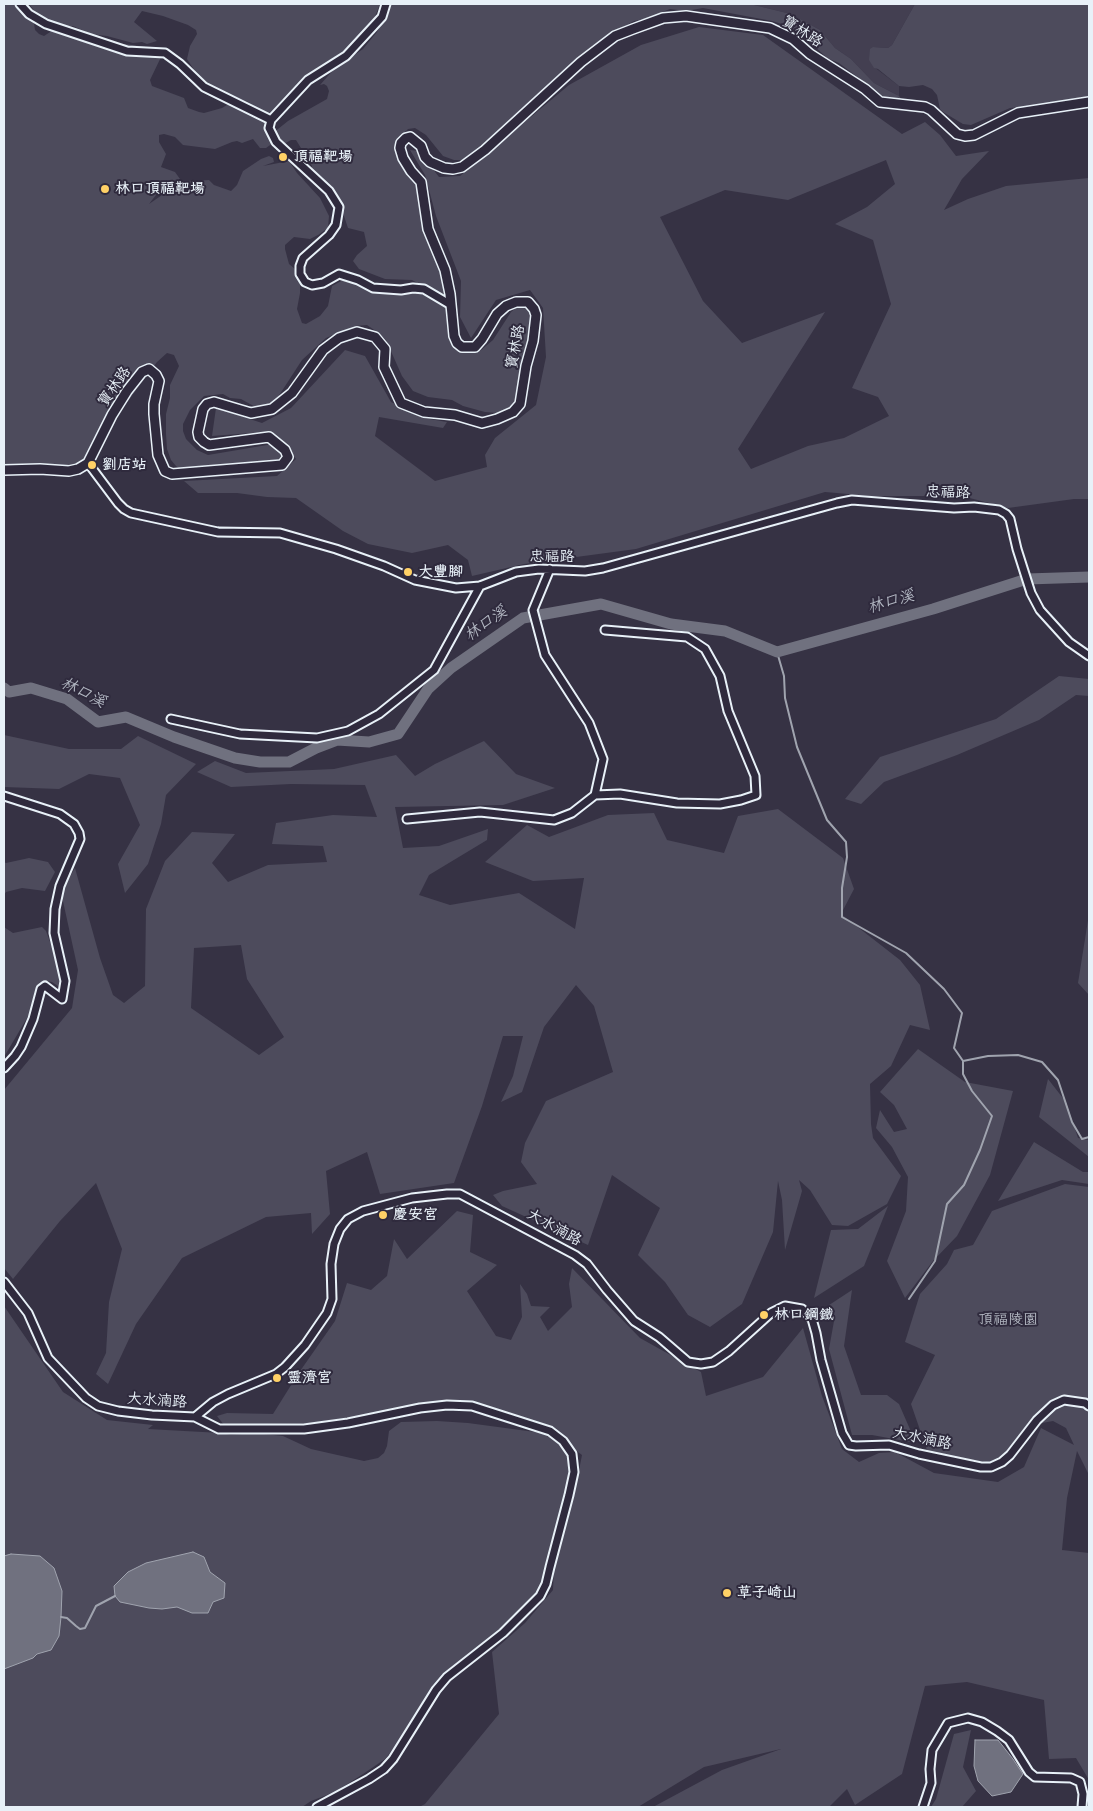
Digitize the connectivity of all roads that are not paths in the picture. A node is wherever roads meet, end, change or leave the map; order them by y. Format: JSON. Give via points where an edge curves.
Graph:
{"nodes":[{"id":1,"x":20,"y":4,"type":"edge"},
{"id":2,"x":386,"y":4,"type":"edge"},
{"id":3,"x":1089,"y":102,"type":"edge"},
{"id":4,"x":271,"y":120,"type":"junction"},
{"id":5,"x":451,"y":305,"type":"junction"},
{"id":6,"x":88,"y":463,"type":"junction"},
{"id":7,"x":4,"y":470,"type":"edge"},
{"id":8,"x":550,"y":569,"type":"junction"},
{"id":9,"x":480,"y":586,"type":"junction"},
{"id":10,"x":605,"y":630,"type":"dead end"},
{"id":11,"x":1089,"y":656,"type":"edge"},
{"id":12,"x":171,"y":720,"type":"dead end"},
{"id":13,"x":595,"y":795,"type":"junction"},
{"id":14,"x":4,"y":796,"type":"edge"},
{"id":15,"x":407,"y":819,"type":"dead end"},
{"id":16,"x":4,"y":1068,"type":"edge"},
{"id":17,"x":4,"y":1282,"type":"edge"},
{"id":18,"x":1089,"y":1406,"type":"edge"},
{"id":19,"x":195,"y":1417,"type":"junction"},
{"id":20,"x":317,"y":1807,"type":"edge"},
{"id":21,"x":923,"y":1807,"type":"edge"},
{"id":22,"x":1082,"y":1807,"type":"edge"}],
"edges":[{"from":1,"to":4,"type":"street","via":[[46,24],[128,51],[165,53],[204,86]]},
{"from":2,"to":4,"type":"street","via":[[382,17],[346,56],[308,80]]},
{"from":3,"to":5,"type":"main road","name":"寶林路","via":[[1018,113],[974,135],[965,136],[957,134],[924,106],[880,102],[793,39],[770,28],[686,16],[663,18],[615,36],[462,167],[444,168],[430,162],[410,137],[401,143],[403,158],[421,182],[428,229],[445,270]]},
{"from":4,"to":5,"type":"street","via":[[270,128],[276,142],[329,191],[339,207],[336,225],[329,235],[303,258],[300,274],[306,282],[312,286],[339,274],[373,288],[424,289]]},
{"from":5,"to":6,"type":"main road","name":"寶林路","via":[[454,336],[457,343],[468,348],[475,347],[506,306],[521,301],[534,308],[533,340],[520,404],[513,412],[482,423],[455,414],[424,412],[401,403],[384,367],[385,349],[375,337],[357,332],[339,338],[323,350],[292,393],[272,409],[250,413],[214,402],[203,409],[198,432],[204,442],[209,445],[269,437],[285,450],[288,457],[282,464],[172,474],[164,471],[158,455],[154,414],[159,381],[149,369],[142,372],[126,391]]},
{"from":6,"to":7,"type":"main road","via":[[69,471]]},
{"from":6,"to":9,"type":"street","name":"忠福路","via":[[124,509],[131,513],[218,532],[280,533],[344,552],[415,580],[456,588]]},
{"from":8,"to":9,"type":"street","name":"忠福路","via":[[516,572]]},
{"from":8,"to":11,"type":"street","name":"忠福路","via":[[585,571],[603,568],[852,500],[998,510],[1010,519],[1031,593],[1040,610],[1069,642]]},
{"from":8,"to":13,"type":"street","via":[[533,610],[544,655],[589,723],[603,759]]},
{"from":9,"to":12,"type":"street","via":[[434,670],[378,714],[348,731],[318,738],[240,734]]},
{"from":10,"to":13,"type":"street","via":[[687,638],[705,649],[720,676],[728,711],[755,776],[756,795],[720,804],[620,794]]},
{"from":13,"to":15,"type":"street","via":[[572,813],[554,820],[480,812]]},
{"from":14,"to":16,"type":"street","via":[[60,814],[74,824],[80,839],[60,886],[55,909],[54,933],[65,981],[62,998],[45,986],[40,990],[33,1019],[21,1047]]},
{"from":17,"to":19,"type":"street","name":"大水湳路","via":[[28,1313],[48,1358],[86,1398],[98,1406],[118,1411]]},
{"from":18,"to":19,"type":"street","name":"大水湳路","via":[[1064,1400],[1053,1405],[1010,1455],[991,1467],[889,1445],[849,1445],[842,1433],[812,1320],[802,1309],[785,1306],[771,1312],[713,1362],[688,1362],[634,1321],[587,1264],[575,1255],[473,1200],[460,1194],[447,1194],[412,1198],[363,1211],[348,1219],[334,1244],[332,1299],[327,1313],[305,1345],[276,1374],[228,1394]]},
{"from":19,"to":20,"type":"street","via":[[219,1429],[304,1429],[420,1408],[472,1406],[550,1431],[572,1454],[574,1472],[569,1495],[540,1596],[503,1633],[447,1677],[384,1769]]},
{"from":21,"to":22,"type":"street","via":[[931,1783],[932,1750],[948,1723],[968,1718],[982,1722],[1008,1740],[1035,1777],[1071,1778],[1080,1782]]}]}
